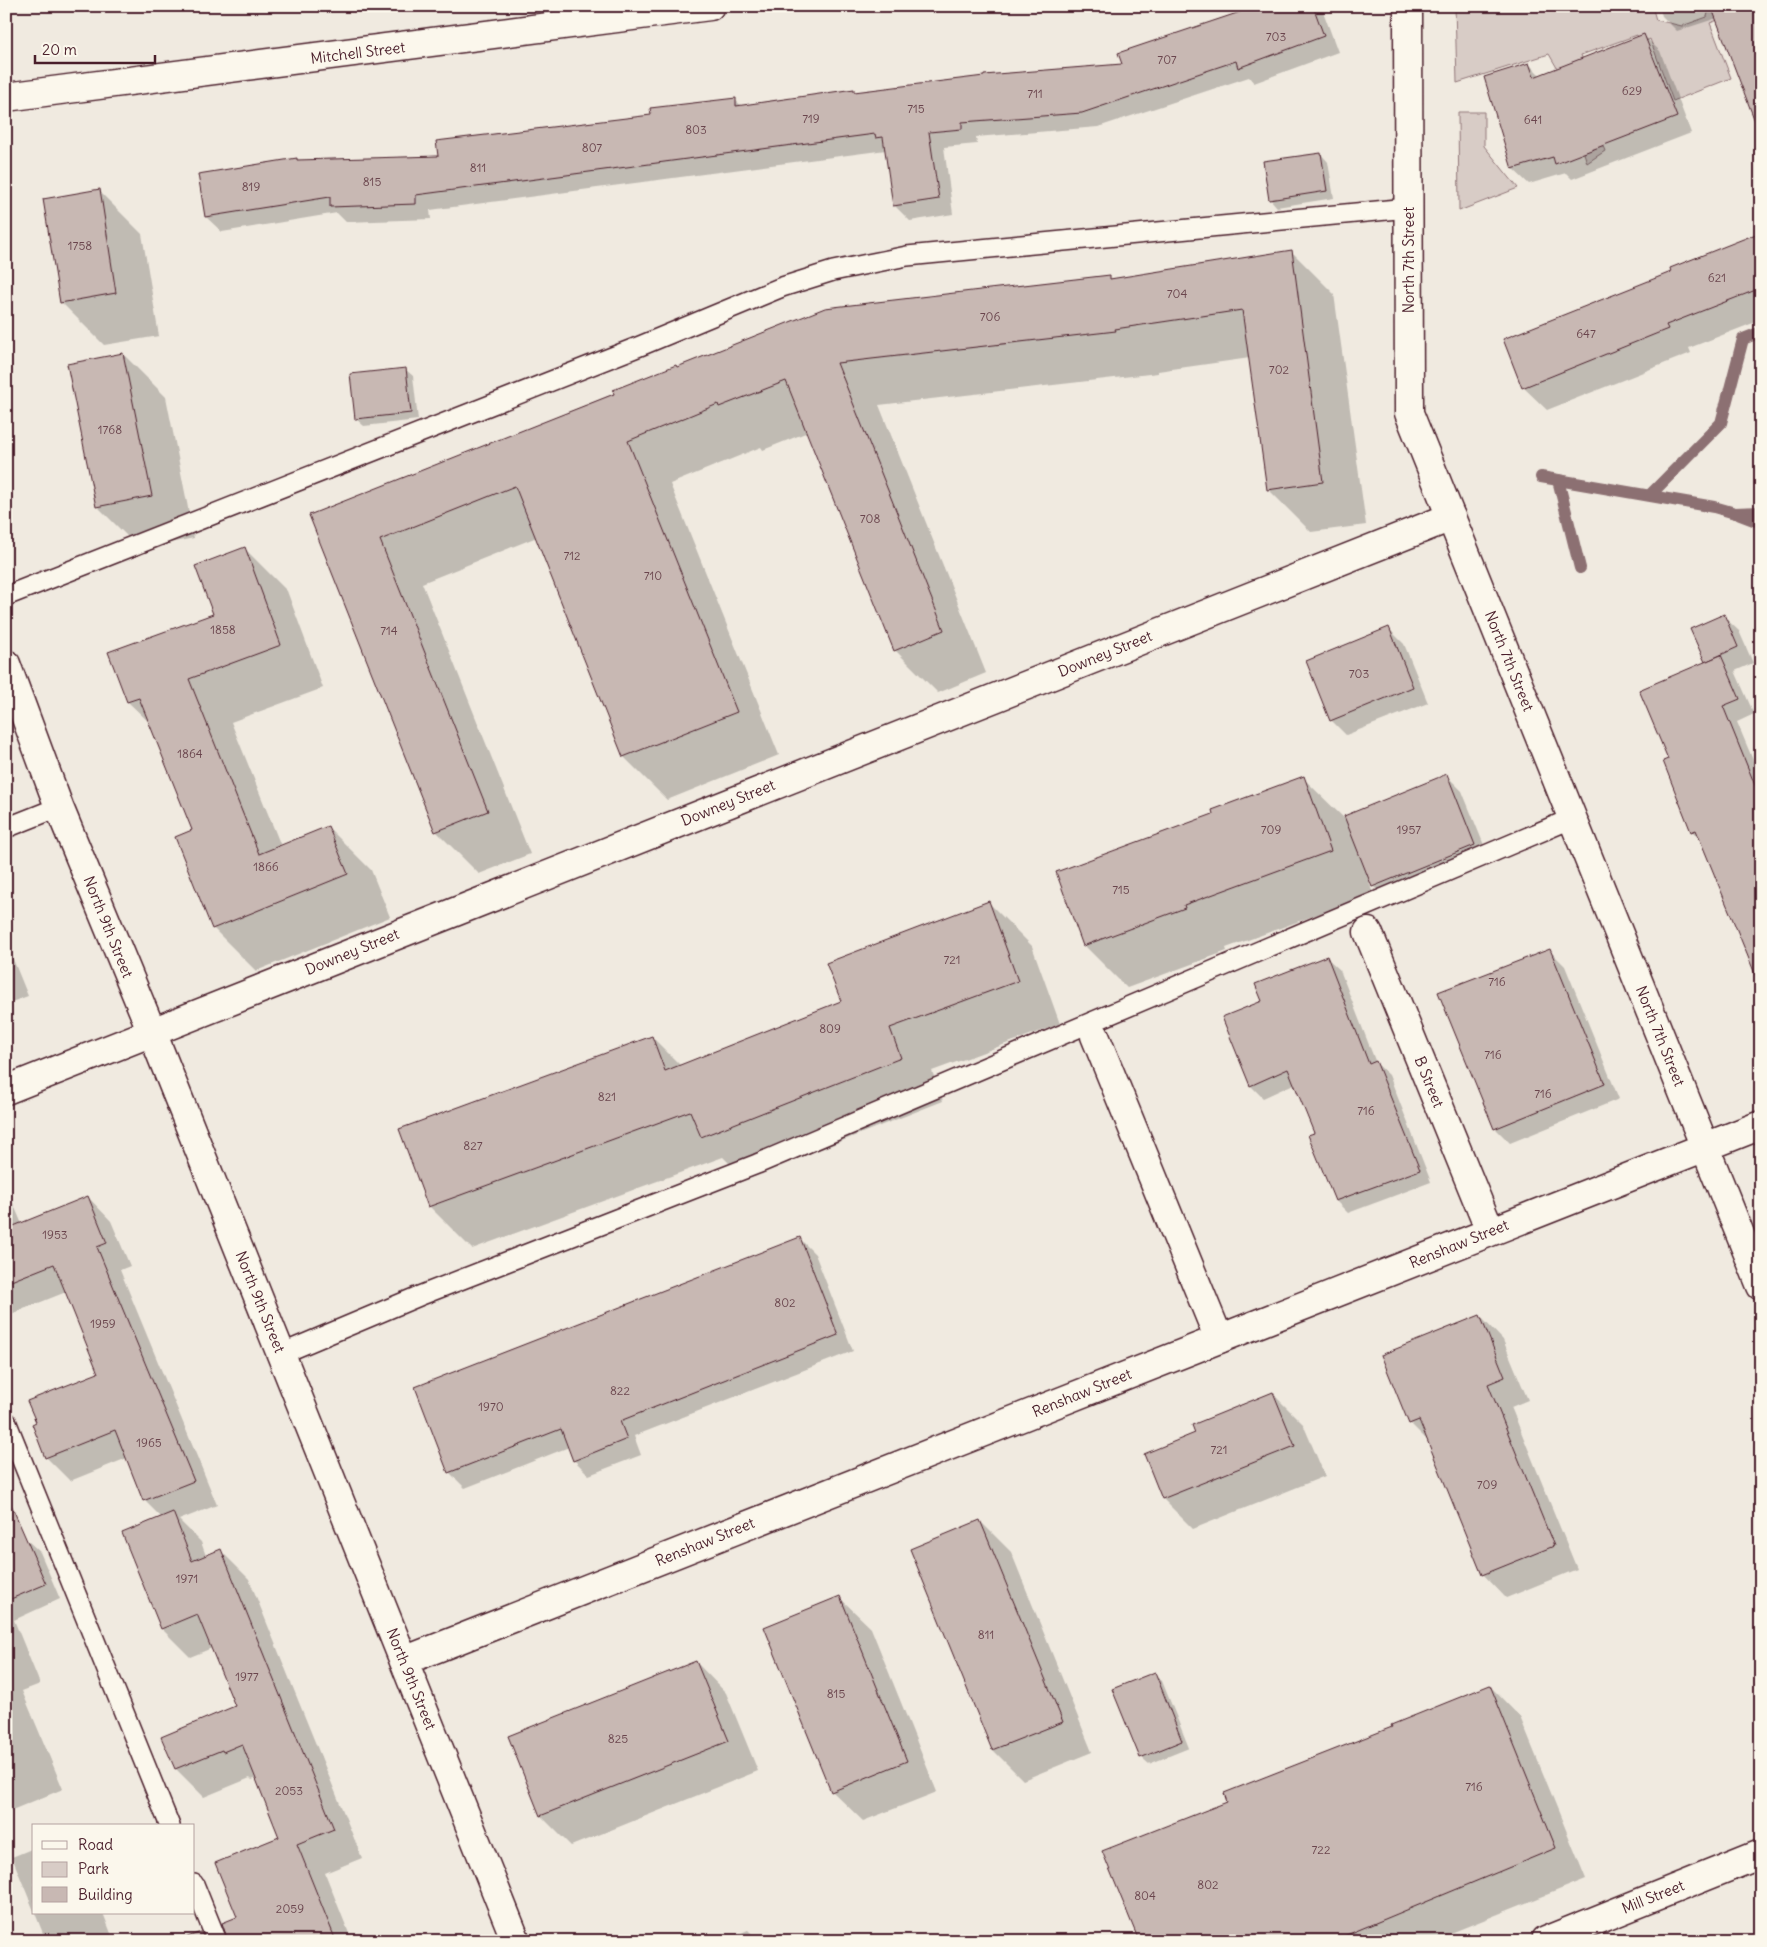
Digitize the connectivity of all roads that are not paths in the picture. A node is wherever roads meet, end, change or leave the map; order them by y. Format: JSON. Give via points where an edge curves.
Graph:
{"nodes":[{"id":1,"x":710,"y":6,"type":"edge"},
{"id":2,"x":1408,"y":6,"type":"edge"},
{"id":3,"x":6,"y":97,"type":"edge"},
{"id":4,"x":1408,"y":208,"type":"junction"},
{"id":5,"x":1451,"y":517,"type":"junction"},
{"id":6,"x":6,"y":596,"type":"edge"},
{"id":7,"x":6,"y":664,"type":"edge"},
{"id":8,"x":59,"y":807,"type":"junction"},
{"id":9,"x":1572,"y":818,"type":"junction"},
{"id":10,"x":6,"y":828,"type":"edge"},
{"id":11,"x":1368,"y":932,"type":"dead end"},
{"id":12,"x":152,"y":1032,"type":"junction"},
{"id":13,"x":1095,"y":1036,"type":"dead end"},
{"id":14,"x":6,"y":1090,"type":"edge"},
{"id":15,"x":1761,"y":1125,"type":"edge"},
{"id":16,"x":1704,"y":1146,"type":"junction"},
{"id":17,"x":1490,"y":1231,"type":"junction"},
{"id":18,"x":1761,"y":1286,"type":"edge"},
{"id":19,"x":1220,"y":1339,"type":"junction"},
{"id":20,"x":281,"y":1354,"type":"junction"},
{"id":21,"x":6,"y":1421,"type":"edge"},
{"id":22,"x":404,"y":1661,"type":"junction"},
{"id":23,"x":169,"y":1824,"type":"edge"},
{"id":24,"x":1761,"y":1854,"type":"edge"},
{"id":25,"x":195,"y":1886,"type":"edge"},
{"id":26,"x":217,"y":1941,"type":"edge"},
{"id":27,"x":516,"y":1941,"type":"edge"},
{"id":28,"x":1545,"y":1941,"type":"edge"}],
"edges":[{"from":1,"to":3,"type":"street","name":"Mitchell Street"},
{"from":2,"to":4,"type":"street","name":"North 7th Street"},
{"from":4,"to":5,"type":"street","name":"North 7th Street","via":[[1409,412]]},
{"from":4,"to":6,"type":"lane","via":[[907,256],[833,270],[782,287]]},
{"from":5,"to":9,"type":"street","name":"North 7th Street"},
{"from":5,"to":12,"type":"street","name":"Downey Street"},
{"from":7,"to":8,"type":"street","name":"North 9th Street"},
{"from":8,"to":10,"type":"lane"},
{"from":8,"to":12,"type":"street","name":"North 9th Street"},
{"from":9,"to":16,"type":"street","name":"North 7th Street"},
{"from":9,"to":20,"type":"lane","via":[[757,1164],[419,1296]]},
{"from":11,"to":17,"type":"street","name":"B Street"},
{"from":12,"to":14,"type":"street","name":"Downey Street"},
{"from":12,"to":20,"type":"street","name":"North 9th Street"},
{"from":13,"to":19,"type":"street"},
{"from":15,"to":16,"type":"street","name":"Renshaw Street"},
{"from":16,"to":17,"type":"street","name":"Renshaw Street"},
{"from":16,"to":18,"type":"street","name":"North 7th Street"},
{"from":17,"to":19,"type":"street","name":"Renshaw Street"},
{"from":19,"to":22,"type":"street","name":"Renshaw Street"},
{"from":20,"to":22,"type":"street","name":"North 9th Street"},
{"from":21,"to":23,"type":"lane"},
{"from":22,"to":27,"type":"street","name":"North 9th Street"},
{"from":24,"to":28,"type":"street","name":"Mill Street"},
{"from":25,"to":26,"type":"lane"}]}
